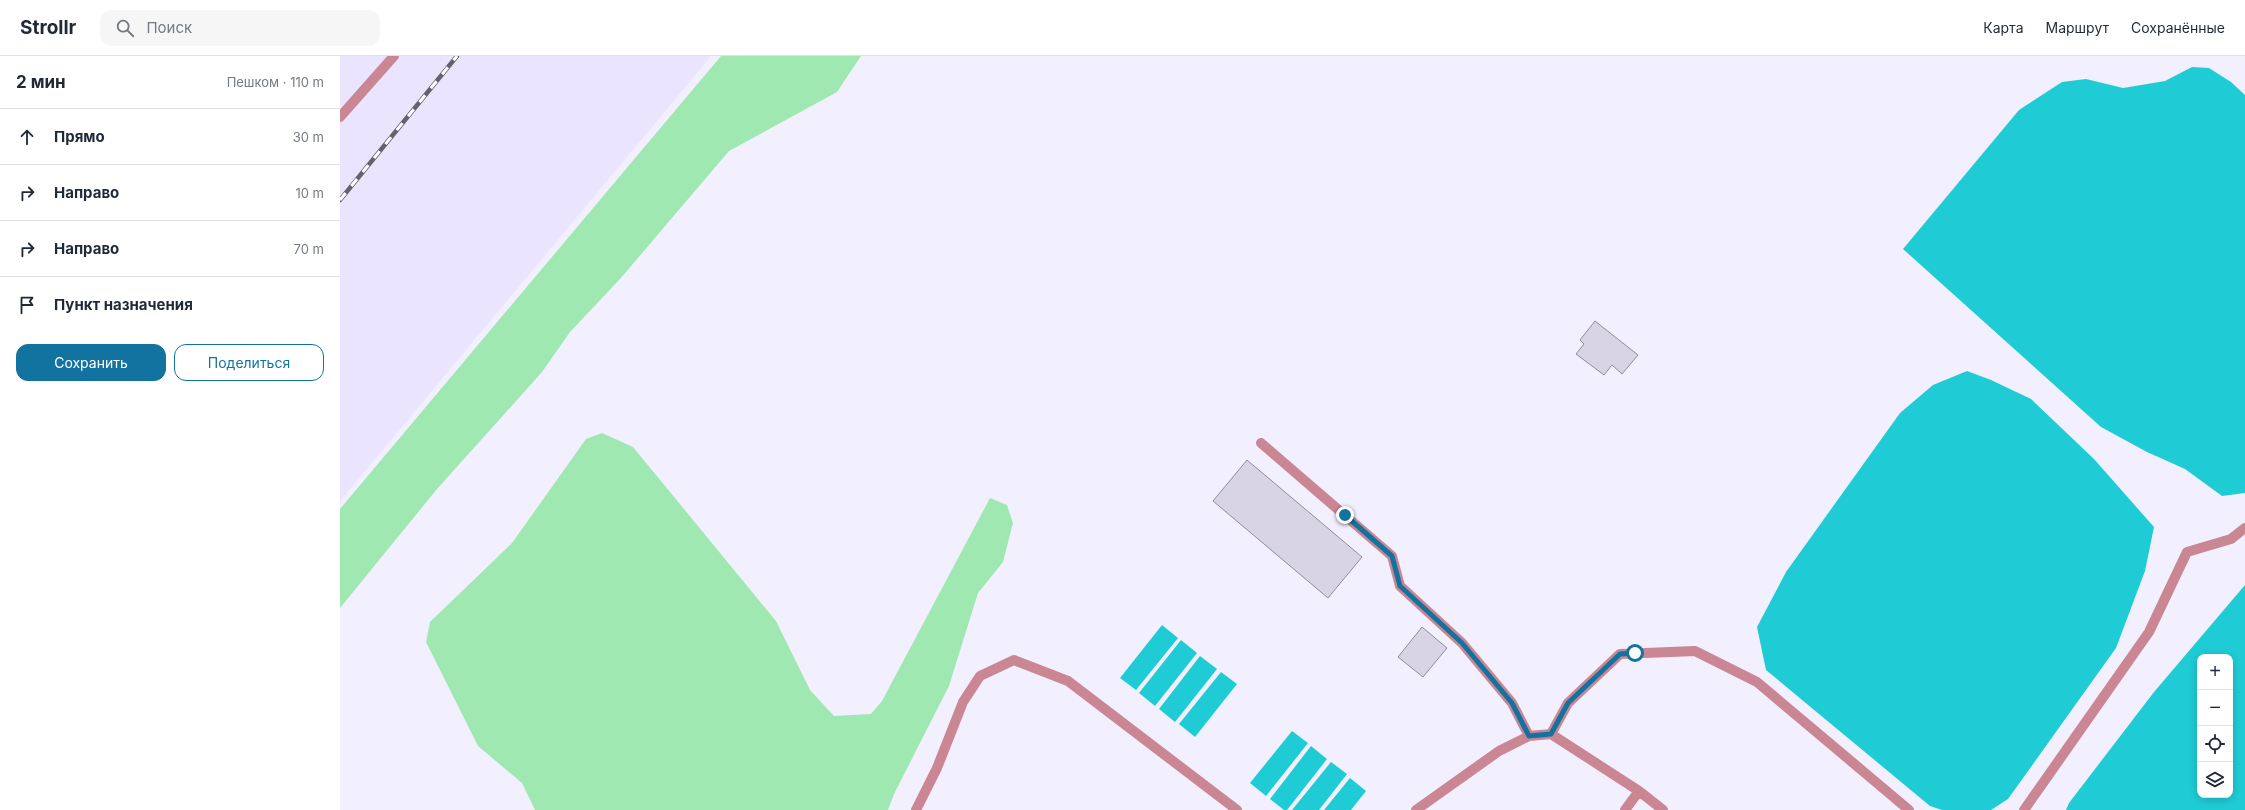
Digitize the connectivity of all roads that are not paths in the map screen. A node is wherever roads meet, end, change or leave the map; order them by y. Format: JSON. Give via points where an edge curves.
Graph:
{"nodes":[{"id":1,"x":394,"y":56,"type":"edge"},
{"id":2,"x":340,"y":117,"type":"edge"},
{"id":3,"x":1261,"y":443,"type":"dead end"},
{"id":4,"x":2245,"y":528,"type":"edge"},
{"id":5,"x":1551,"y":734,"type":"junction"},
{"id":6,"x":1529,"y":736,"type":"junction"},
{"id":7,"x":1639,"y":791,"type":"junction"},
{"id":8,"x":916,"y":810,"type":"edge"},
{"id":9,"x":1237,"y":810,"type":"edge"},
{"id":10,"x":1416,"y":810,"type":"edge"},
{"id":11,"x":1625,"y":810,"type":"edge"},
{"id":12,"x":1663,"y":810,"type":"edge"},
{"id":13,"x":1908,"y":810,"type":"edge"},
{"id":14,"x":2024,"y":810,"type":"edge"}],
"edges":[{"from":1,"to":2,"type":"lane"},
{"from":3,"to":6,"type":"lane","via":[[1392,556],[1400,586],[1462,643],[1512,703]]},
{"from":4,"to":14,"type":"lane","via":[[2231,539],[2187,552],[2149,632]]},
{"from":5,"to":6,"type":"lane"},
{"from":5,"to":7,"type":"lane"},
{"from":5,"to":13,"type":"lane","via":[[1568,703],[1620,654],[1695,651],[1757,682]]},
{"from":6,"to":10,"type":"lane","via":[[1499,751]]},
{"from":7,"to":11,"type":"lane"},
{"from":7,"to":12,"type":"lane"},
{"from":8,"to":9,"type":"lane","via":[[937,768],[963,702],[980,676],[1014,660],[1068,681]]}]}
